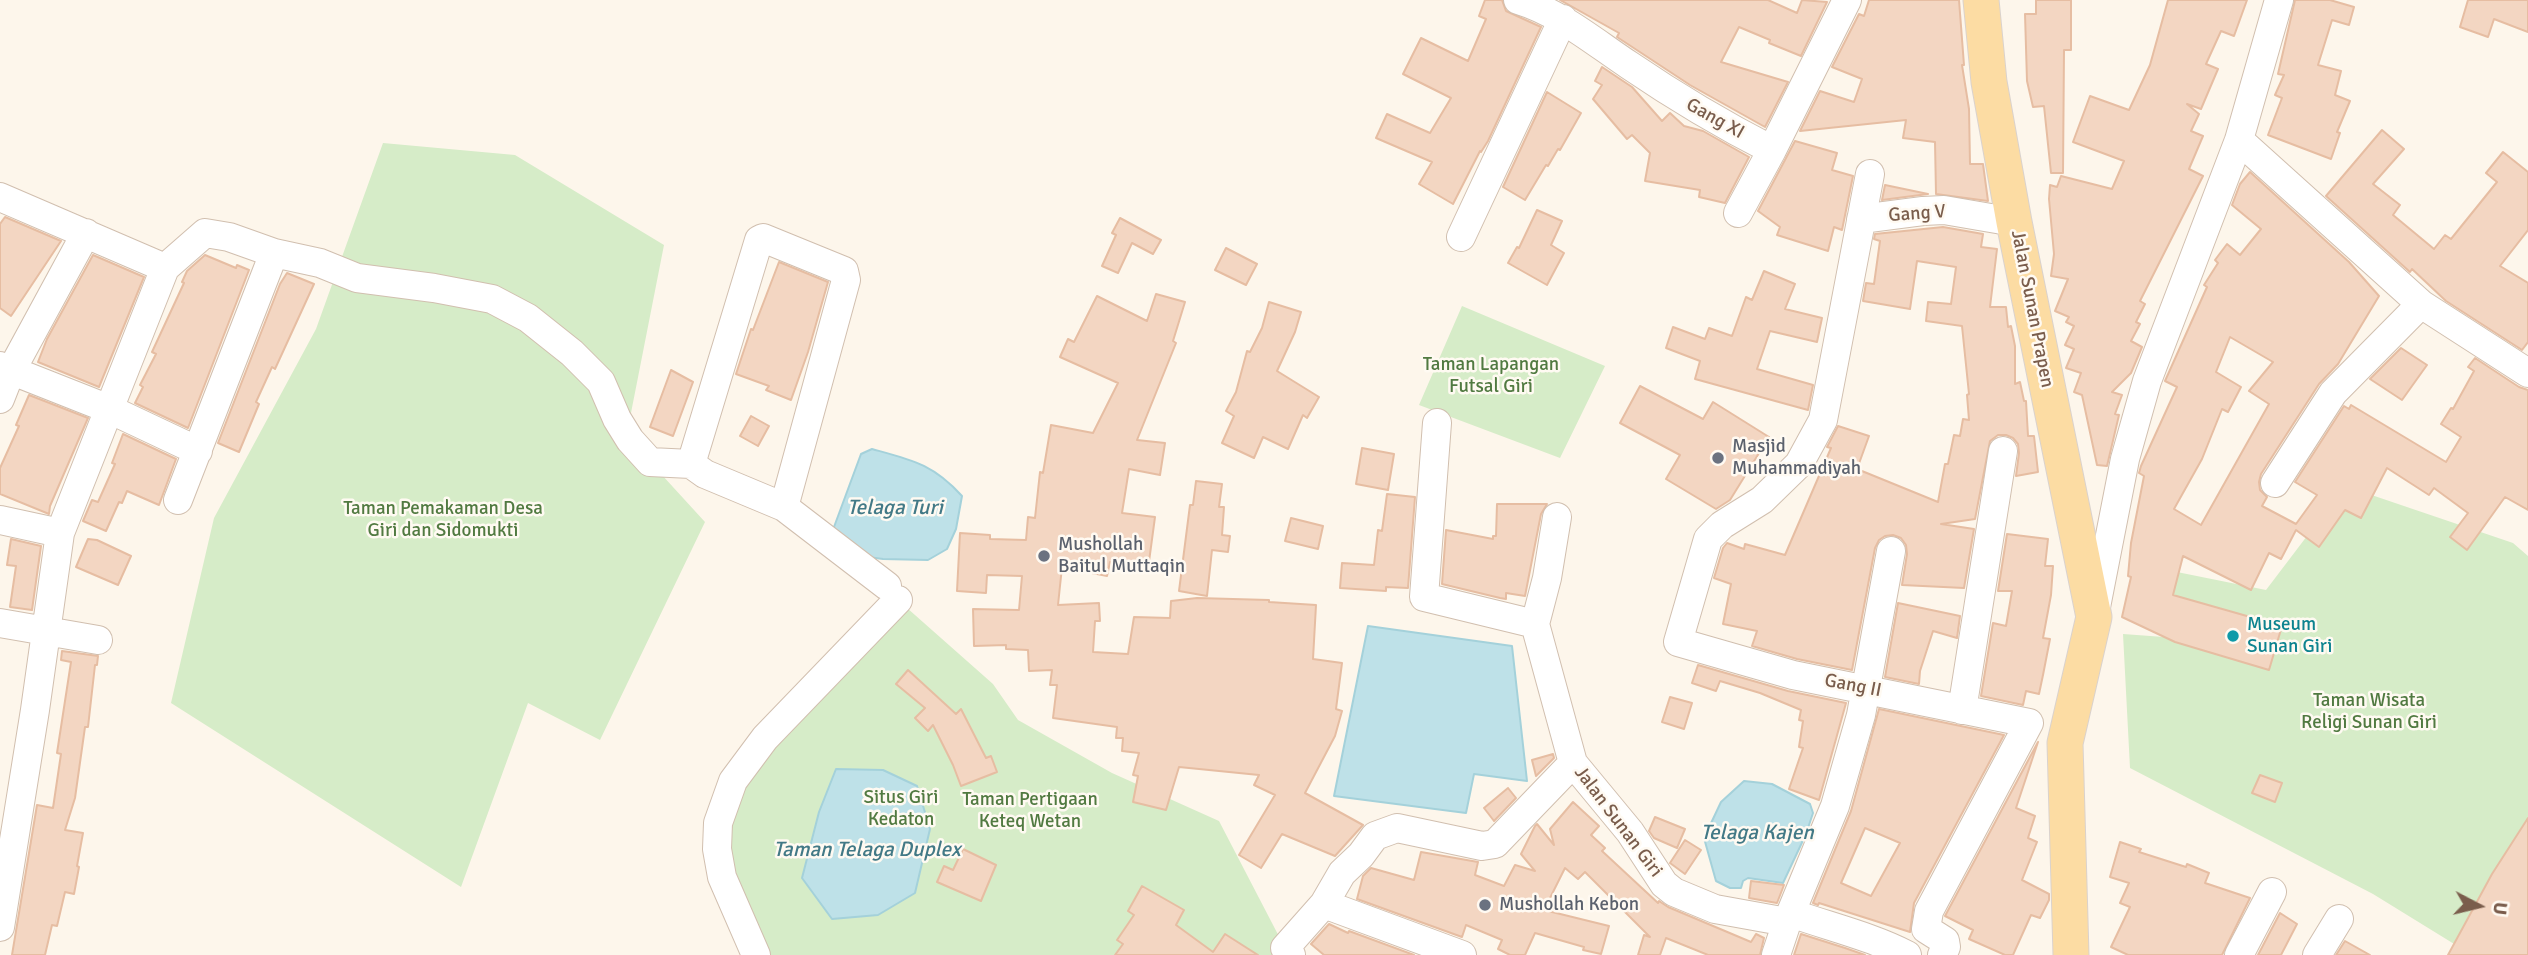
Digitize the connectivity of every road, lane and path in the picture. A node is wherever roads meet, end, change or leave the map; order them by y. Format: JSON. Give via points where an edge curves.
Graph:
{"nodes":[{"id":1,"x":1518,"y":0,"type":"edge"},
{"id":2,"x":1847,"y":0,"type":"edge"},
{"id":3,"x":1981,"y":0,"type":"edge"},
{"id":4,"x":2279,"y":0,"type":"edge"},
{"id":5,"x":1563,"y":19,"type":"junction"},
{"id":6,"x":2239,"y":140,"type":"junction"},
{"id":7,"x":1772,"y":149,"type":"junction"},
{"id":8,"x":1870,"y":174,"type":"dead end"},
{"id":9,"x":0,"y":197,"type":"edge"},
{"id":10,"x":1738,"y":213,"type":"dead end"},
{"id":11,"x":1861,"y":219,"type":"junction"},
{"id":12,"x":2014,"y":222,"type":"junction"},
{"id":13,"x":86,"y":233,"type":"junction"},
{"id":14,"x":1461,"y":237,"type":"dead end"},
{"id":15,"x":274,"y":253,"type":"junction"},
{"id":16,"x":165,"y":268,"type":"junction"},
{"id":17,"x":2421,"y":304,"type":"junction"},
{"id":18,"x":6,"y":368,"type":"edge"},
{"id":19,"x":2528,"y":373,"type":"edge"},
{"id":20,"x":0,"y":399,"type":"edge"},
{"id":21,"x":109,"y":409,"type":"junction"},
{"id":22,"x":1437,"y":423,"type":"dead end"},
{"id":23,"x":198,"y":451,"type":"junction"},
{"id":24,"x":2003,"y":451,"type":"dead end"},
{"id":25,"x":691,"y":464,"type":"junction"},
{"id":26,"x":2275,"y":483,"type":"dead end"},
{"id":27,"x":178,"y":500,"type":"dead end"},
{"id":28,"x":783,"y":507,"type":"junction"},
{"id":29,"x":1557,"y":517,"type":"dead end"},
{"id":30,"x":0,"y":520,"type":"edge"},
{"id":31,"x":60,"y":533,"type":"junction"},
{"id":32,"x":1891,"y":551,"type":"dead end"},
{"id":33,"x":2094,"y":617,"type":"junction"},
{"id":34,"x":0,"y":623,"type":"edge"},
{"id":35,"x":1535,"y":624,"type":"junction"},
{"id":36,"x":46,"y":631,"type":"junction"},
{"id":37,"x":98,"y":640,"type":"dead end"},
{"id":38,"x":1865,"y":688,"type":"junction"},
{"id":39,"x":1962,"y":710,"type":"junction"},
{"id":40,"x":1573,"y":763,"type":"junction"},
{"id":41,"x":8,"y":828,"type":"edge"},
{"id":42,"x":2272,"y":891,"type":"dead end"},
{"id":43,"x":1324,"y":904,"type":"junction"},
{"id":44,"x":1789,"y":918,"type":"junction"},
{"id":45,"x":2339,"y":919,"type":"dead end"},
{"id":46,"x":0,"y":927,"type":"edge"},
{"id":47,"x":1288,"y":952,"type":"edge"},
{"id":48,"x":756,"y":955,"type":"edge"},
{"id":49,"x":1462,"y":955,"type":"edge"},
{"id":50,"x":1776,"y":955,"type":"edge"},
{"id":51,"x":1907,"y":955,"type":"edge"},
{"id":52,"x":1942,"y":955,"type":"edge"},
{"id":53,"x":2071,"y":955,"type":"edge"},
{"id":54,"x":2239,"y":955,"type":"edge"},
{"id":55,"x":2317,"y":955,"type":"edge"}],
"edges":[{"from":1,"to":5,"type":"street","name":"Gang XI"},
{"from":2,"to":7,"type":"street"},
{"from":3,"to":12,"type":"main road","name":"Jalan Sunan Prapen","via":[[1989,82]]},
{"from":4,"to":6,"type":"street"},
{"from":5,"to":7,"type":"street","name":"Gang XI","via":[[1688,105]]},
{"from":5,"to":14,"type":"street"},
{"from":6,"to":17,"type":"street"},
{"from":6,"to":33,"type":"street","via":[[2147,381],[2125,460]]},
{"from":7,"to":10,"type":"street"},
{"from":8,"to":11,"type":"street"},
{"from":9,"to":13,"type":"street"},
{"from":11,"to":12,"type":"street","name":"Gang V","via":[[1944,210]]},
{"from":11,"to":38,"type":"street","name":"Gang II","via":[[1823,420],[1799,464],[1762,500],[1708,540],[1678,642],[1793,675]]},
{"from":12,"to":33,"type":"main road","name":"Jalan Sunan Prapen"},
{"from":13,"to":16,"type":"street"},
{"from":13,"to":18,"type":"street"},
{"from":15,"to":16,"type":"street","via":[[205,233]]},
{"from":15,"to":23,"type":"street"},
{"from":15,"to":25,"type":"street","via":[[320,263],[357,278],[492,299],[528,318],[572,353],[601,383],[629,440],[650,462]]},
{"from":16,"to":21,"type":"street"},
{"from":17,"to":19,"type":"street"},
{"from":17,"to":26,"type":"street","via":[[2333,393]]},
{"from":18,"to":20,"type":"street"},
{"from":18,"to":21,"type":"street"},
{"from":21,"to":23,"type":"street"},
{"from":21,"to":31,"type":"street"},
{"from":22,"to":35,"type":"street","via":[[1424,597]]},
{"from":23,"to":27,"type":"street"},
{"from":24,"to":39,"type":"street"},
{"from":25,"to":28,"type":"street"},
{"from":25,"to":28,"type":"street","via":[[759,240],[844,271],[846,280]]},
{"from":28,"to":48,"type":"street","via":[[892,593],[733,781],[718,823],[717,849],[722,877]]},
{"from":29,"to":35,"type":"street"},
{"from":30,"to":31,"type":"street"},
{"from":31,"to":36,"type":"street"},
{"from":32,"to":38,"type":"street"},
{"from":33,"to":53,"type":"main road","via":[[2065,743]]},
{"from":34,"to":36,"type":"street"},
{"from":35,"to":40,"type":"street","name":"Jalan Sunan Giri"},
{"from":36,"to":37,"type":"street"},
{"from":36,"to":41,"type":"street"},
{"from":38,"to":39,"type":"street","name":"Gang II"},
{"from":38,"to":44,"type":"street","via":[[1835,806]]},
{"from":39,"to":52,"type":"street","name":"Gang II","via":[[2029,723],[1929,911],[1926,929],[1945,941]]},
{"from":40,"to":43,"type":"street","via":[[1495,844],[1482,846],[1397,828],[1375,836],[1342,873]]},
{"from":40,"to":44,"type":"street","name":"Jalan Sunan Giri","via":[[1674,892],[1715,909]]},
{"from":41,"to":46,"type":"street"},
{"from":42,"to":54,"type":"street"},
{"from":43,"to":47,"type":"street"},
{"from":43,"to":49,"type":"street"},
{"from":44,"to":50,"type":"street"},
{"from":44,"to":51,"type":"street","name":"Jalan Sunan Giri","via":[[1860,934]]},
{"from":45,"to":55,"type":"street"}]}
